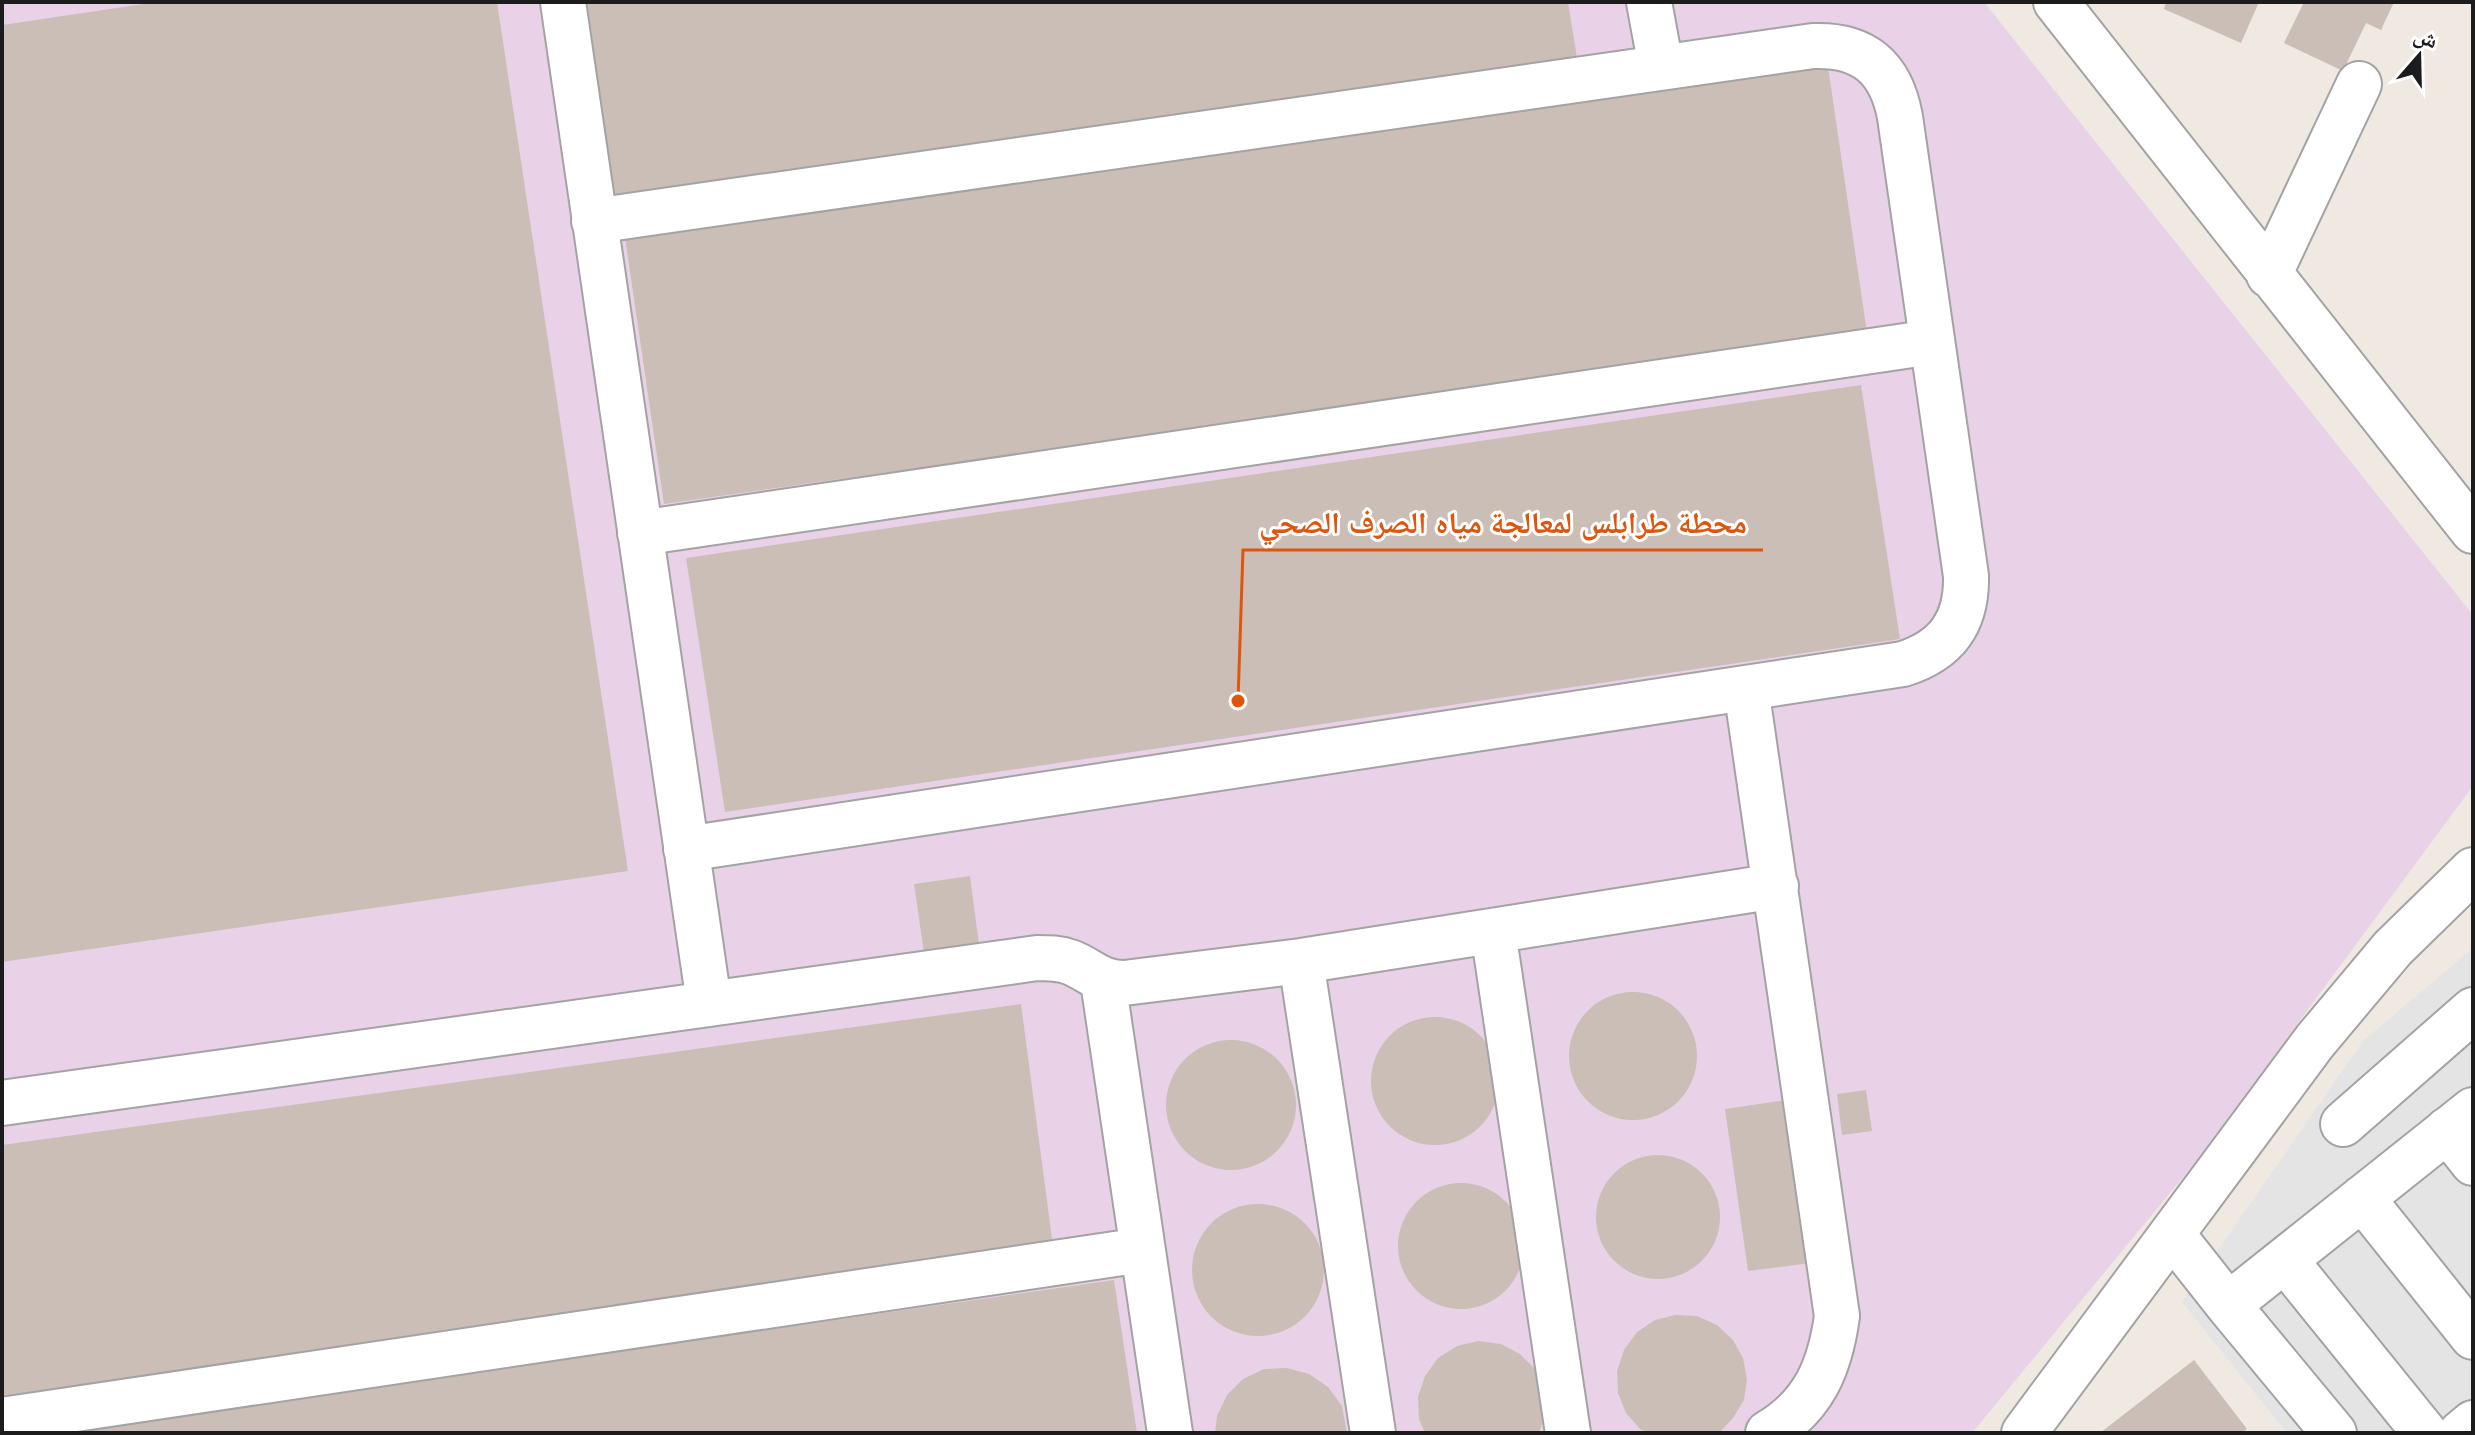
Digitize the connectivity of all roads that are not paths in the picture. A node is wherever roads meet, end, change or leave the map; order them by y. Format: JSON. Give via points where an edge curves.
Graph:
{"nodes":[{"id":1,"x":563,"y":2,"type":"edge"},
{"id":2,"x":1649,"y":2,"type":"edge"},
{"id":3,"x":2073,"y":11,"type":"edge"},
{"id":4,"x":1661,"y":67,"type":"junction"},
{"id":5,"x":2359,"y":84,"type":"dead end"},
{"id":6,"x":594,"y":221,"type":"junction"},
{"id":7,"x":2269,"y":275,"type":"junction"},
{"id":8,"x":1932,"y":342,"type":"junction"},
{"id":9,"x":2469,"y":511,"type":"edge"},
{"id":10,"x":640,"y":533,"type":"junction"},
{"id":11,"x":1746,"y":688,"type":"junction"},
{"id":12,"x":686,"y":849,"type":"junction"},
{"id":13,"x":2473,"y":870,"type":"edge"},
{"id":14,"x":1776,"y":886,"type":"junction"},
{"id":15,"x":1493,"y":931,"type":"junction"},
{"id":16,"x":1301,"y":961,"type":"junction"},
{"id":17,"x":1103,"y":981,"type":"junction"},
{"id":18,"x":709,"y":1003,"type":"junction"},
{"id":19,"x":2473,"y":1011,"type":"edge"},
{"id":20,"x":2,"y":1103,"type":"edge"},
{"id":21,"x":2343,"y":1124,"type":"dead end"},
{"id":22,"x":2464,"y":1134,"type":"edge"},
{"id":23,"x":2362,"y":1198,"type":"junction"},
{"id":24,"x":2164,"y":1244,"type":"junction"},
{"id":25,"x":1142,"y":1250,"type":"junction"},
{"id":26,"x":2285,"y":1260,"type":"junction"},
{"id":27,"x":2228,"y":1305,"type":"junction"},
{"id":28,"x":2473,"y":1337,"type":"edge"},
{"id":29,"x":2,"y":1420,"type":"edge"},
{"id":30,"x":2473,"y":1423,"type":"edge"},
{"id":31,"x":2030,"y":1430,"type":"edge"},
{"id":32,"x":1170,"y":1433,"type":"edge"},
{"id":33,"x":1373,"y":1433,"type":"edge"},
{"id":34,"x":1568,"y":1433,"type":"edge"},
{"id":35,"x":1768,"y":1433,"type":"edge"},
{"id":36,"x":2304,"y":1433,"type":"edge"},
{"id":37,"x":2334,"y":1433,"type":"edge"},
{"id":38,"x":2425,"y":1433,"type":"edge"},
{"id":39,"x":2461,"y":1433,"type":"edge"}],
"edges":[{"from":1,"to":6,"type":"street"},
{"from":2,"to":4,"type":"street"},
{"from":3,"to":7,"type":"street"},
{"from":4,"to":6,"type":"street"},
{"from":4,"to":8,"type":"street","via":[[1834,45],[1855,51],[1887,77],[1896,97]]},
{"from":5,"to":7,"type":"street"},
{"from":6,"to":10,"type":"street"},
{"from":7,"to":9,"type":"street"},
{"from":8,"to":10,"type":"street"},
{"from":8,"to":11,"type":"street","via":[[1966,576],[1967,593],[1957,625],[1934,650],[1903,664]]},
{"from":10,"to":12,"type":"street"},
{"from":11,"to":12,"type":"street"},
{"from":11,"to":14,"type":"street"},
{"from":12,"to":18,"type":"street"},
{"from":13,"to":24,"type":"street","via":[[2352,994]]},
{"from":14,"to":15,"type":"street"},
{"from":14,"to":35,"type":"street","via":[[1837,1316],[1833,1348],[1821,1378],[1803,1404]]},
{"from":15,"to":16,"type":"street"},
{"from":15,"to":34,"type":"street"},
{"from":16,"to":17,"type":"street","via":[[1124,983]]},
{"from":16,"to":33,"type":"street"},
{"from":17,"to":18,"type":"street","via":[[1074,963],[1037,958]]},
{"from":17,"to":25,"type":"street"},
{"from":18,"to":20,"type":"street"},
{"from":19,"to":21,"type":"street"},
{"from":22,"to":23,"type":"street"},
{"from":23,"to":26,"type":"street"},
{"from":23,"to":28,"type":"street"},
{"from":24,"to":27,"type":"street"},
{"from":24,"to":31,"type":"street"},
{"from":24,"to":36,"type":"street"},
{"from":25,"to":29,"type":"street"},
{"from":25,"to":32,"type":"street"},
{"from":26,"to":27,"type":"street"},
{"from":26,"to":38,"type":"street"},
{"from":27,"to":37,"type":"street"},
{"from":30,"to":39,"type":"street"}]}
